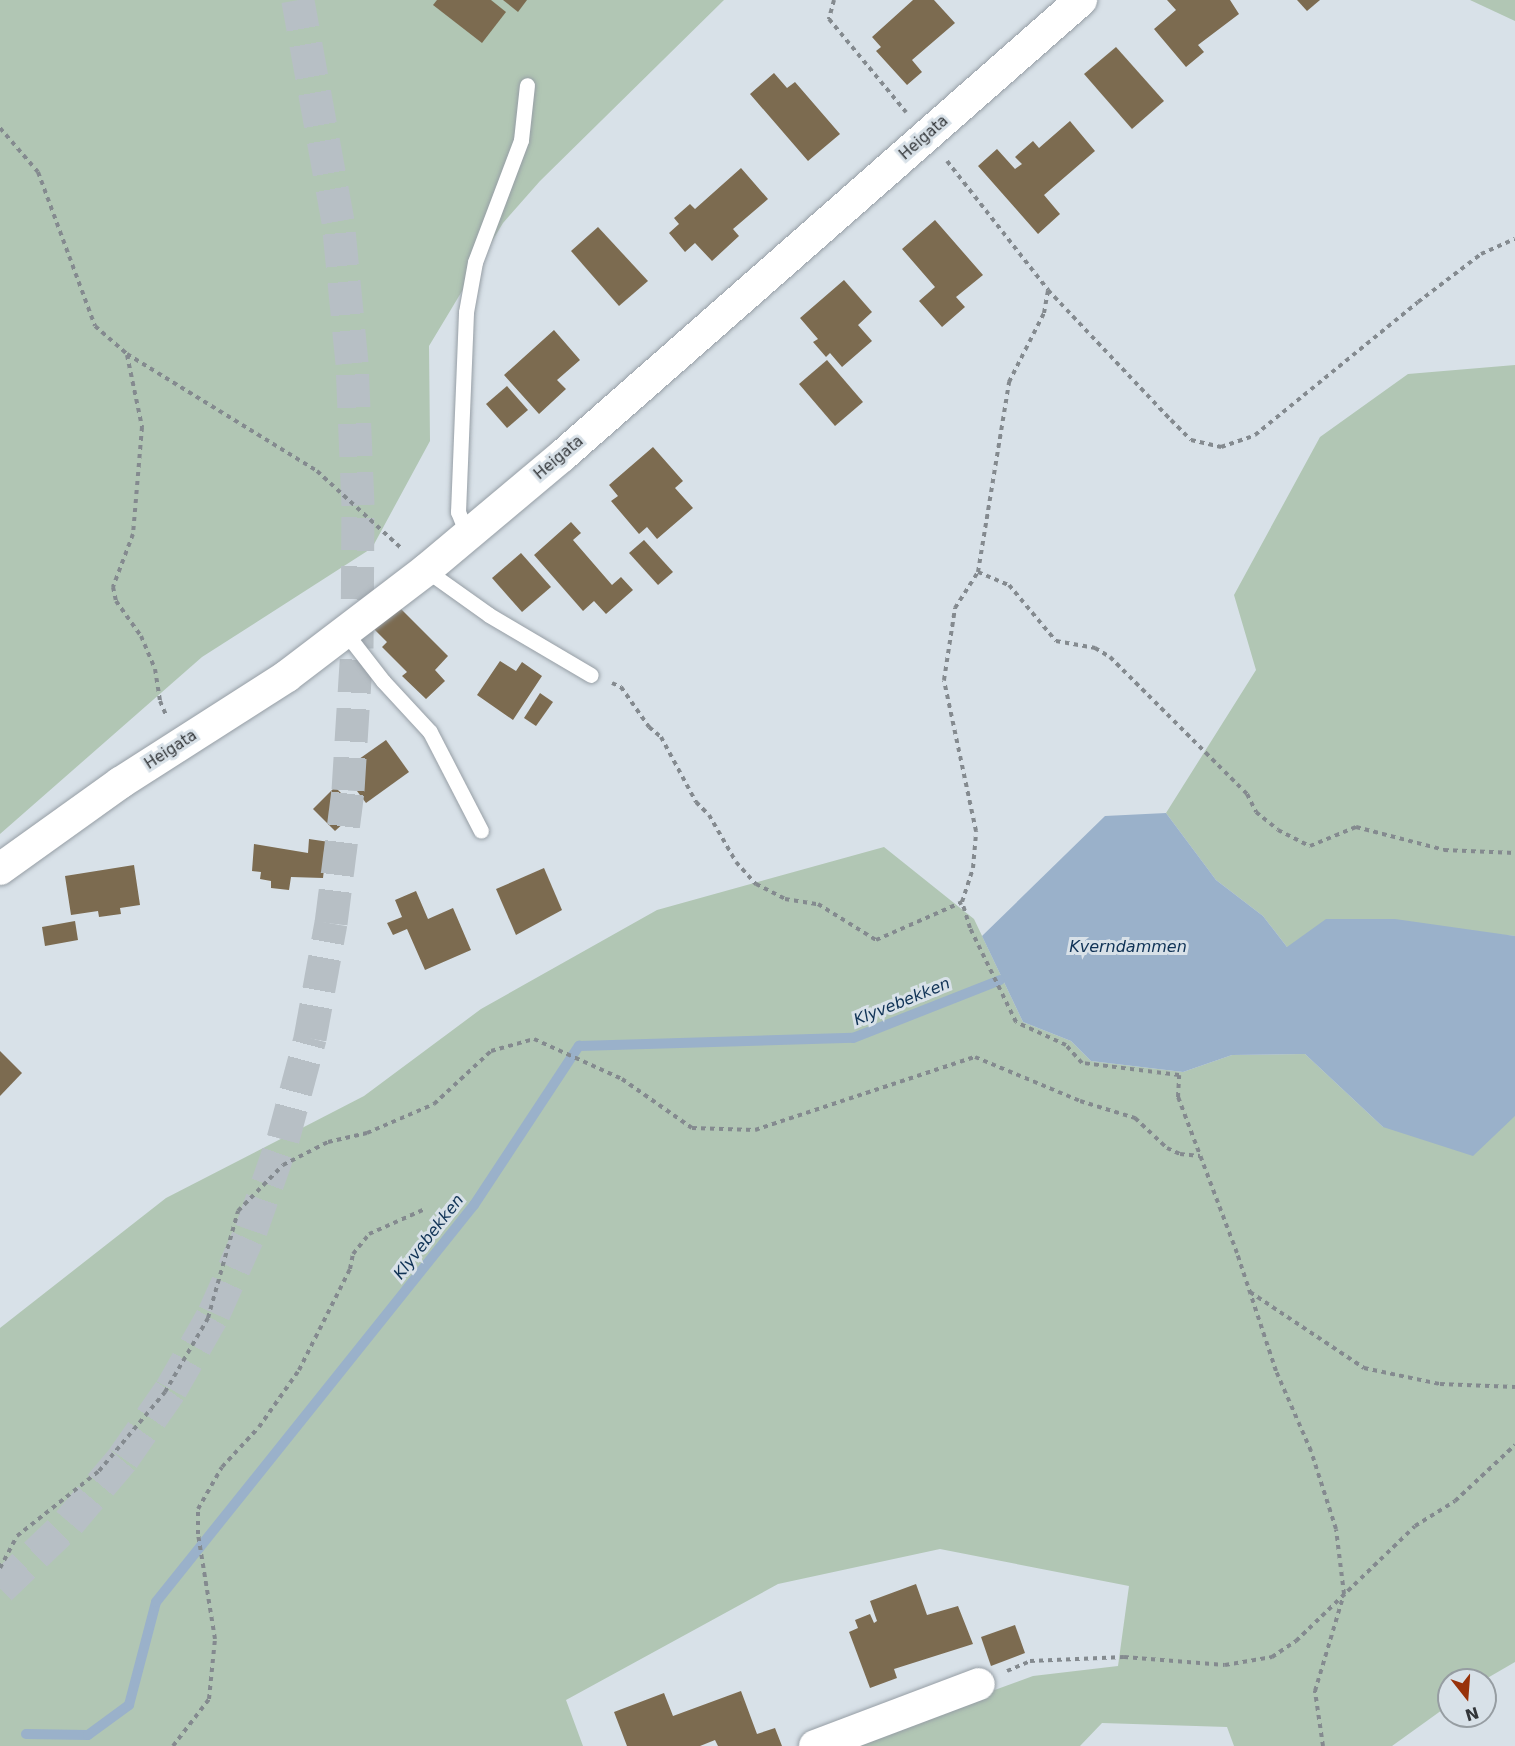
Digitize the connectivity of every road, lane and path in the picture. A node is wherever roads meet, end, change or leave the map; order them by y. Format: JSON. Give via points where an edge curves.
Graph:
{"nodes":[{"id":1,"x":834,"y":0,"type":"edge"},
{"id":2,"x":1081,"y":0,"type":"edge"},
{"id":3,"x":527,"y":85,"type":"dead end"},
{"id":4,"x":0,"y":128,"type":"edge"},
{"id":5,"x":926,"y":135,"type":"junction"},
{"id":6,"x":1515,"y":238,"type":"edge"},
{"id":7,"x":1048,"y":290,"type":"junction"},
{"id":8,"x":127,"y":354,"type":"junction"},
{"id":9,"x":467,"y":534,"type":"junction"},
{"id":10,"x":426,"y":570,"type":"junction"},
{"id":11,"x":978,"y":572,"type":"junction"},
{"id":12,"x":345,"y":632,"type":"junction"},
{"id":13,"x":591,"y":675,"type":"joint"},
{"id":14,"x":180,"y":745,"type":"junction"},
{"id":15,"x":481,"y":831,"type":"dead end"},
{"id":16,"x":1515,"y":853,"type":"edge"},
{"id":17,"x":0,"y":869,"type":"edge"},
{"id":18,"x":962,"y":902,"type":"junction"},
{"id":19,"x":1200,"y":1156,"type":"junction"},
{"id":20,"x":425,"y":1209,"type":"dead end"},
{"id":21,"x":1250,"y":1292,"type":"junction"},
{"id":22,"x":1515,"y":1387,"type":"edge"},
{"id":23,"x":1515,"y":1445,"type":"edge"},
{"id":24,"x":0,"y":1568,"type":"edge"},
{"id":25,"x":1344,"y":1594,"type":"junction"},
{"id":26,"x":979,"y":1684,"type":"joint"},
{"id":27,"x":173,"y":1746,"type":"edge"},
{"id":28,"x":815,"y":1746,"type":"edge"},
{"id":29,"x":1323,"y":1746,"type":"edge"}],
"edges":[{"from":1,"to":5,"type":"path","via":[[829,20]]},
{"from":2,"to":5,"type":"street","name":"Heigata"},
{"from":3,"to":9,"type":"lane","via":[[521,140],[475,262],[466,312],[458,512]]},
{"from":4,"to":8,"type":"path","via":[[38,172],[95,326]]},
{"from":5,"to":7,"type":"path"},
{"from":5,"to":9,"type":"street","name":"Heigata","via":[[562,456]]},
{"from":6,"to":7,"type":"path","via":[[1481,254],[1255,435],[1221,447],[1191,440]]},
{"from":7,"to":11,"type":"path","via":[[1044,313],[1009,382]]},
{"from":8,"to":10,"type":"path","via":[[317,471]]},
{"from":8,"to":14,"type":"path","via":[[142,427],[133,534],[113,587],[116,601],[141,636],[155,669],[160,701]]},
{"from":9,"to":10,"type":"street","name":"Heigata"},
{"from":10,"to":12,"type":"street","name":"Heigata"},
{"from":10,"to":13,"type":"lane","via":[[489,615]]},
{"from":11,"to":16,"type":"path","via":[[1009,585],[1056,641],[1095,648],[1110,657],[1247,794],[1256,812],[1278,830],[1310,846],[1356,827],[1444,850]]},
{"from":11,"to":18,"type":"path","via":[[955,608],[944,680],[976,831],[973,868]]},
{"from":12,"to":14,"type":"street","name":"Heigata","via":[[287,676]]},
{"from":12,"to":15,"type":"lane","via":[[382,681],[430,732]]},
{"from":13,"to":18,"type":"path","via":[[621,687],[649,727],[662,737],[696,802],[710,815],[736,862],[756,884],[785,899],[818,904],[876,940]]},
{"from":14,"to":17,"type":"street","name":"Heigata"},
{"from":18,"to":19,"type":"path","via":[[970,928],[1016,1022],[1066,1045],[1082,1063],[1179,1075],[1178,1097]]},
{"from":19,"to":21,"type":"path"},
{"from":19,"to":24,"type":"path","via":[[1179,1154],[1167,1148],[1135,1118],[1080,1101],[975,1057],[755,1130],[692,1128],[622,1079],[534,1038],[491,1051],[434,1104],[368,1133],[328,1142],[283,1165],[238,1211],[208,1318],[165,1392],[99,1471],[17,1536]]},
{"from":20,"to":27,"type":"path","via":[[369,1234],[353,1254],[350,1269],[298,1370],[259,1428],[222,1467],[198,1509],[198,1534],[215,1639],[209,1699]]},
{"from":21,"to":22,"type":"path","via":[[1364,1368],[1440,1384]]},
{"from":21,"to":25,"type":"path","via":[[1276,1371],[1311,1451],[1336,1529]]},
{"from":23,"to":25,"type":"path","via":[[1455,1501],[1415,1526]]},
{"from":25,"to":26,"type":"path","via":[[1296,1641],[1272,1657],[1225,1665],[1124,1657],[1030,1661]]},
{"from":25,"to":29,"type":"path","via":[[1315,1691]]},
{"from":26,"to":28,"type":"street"}]}
